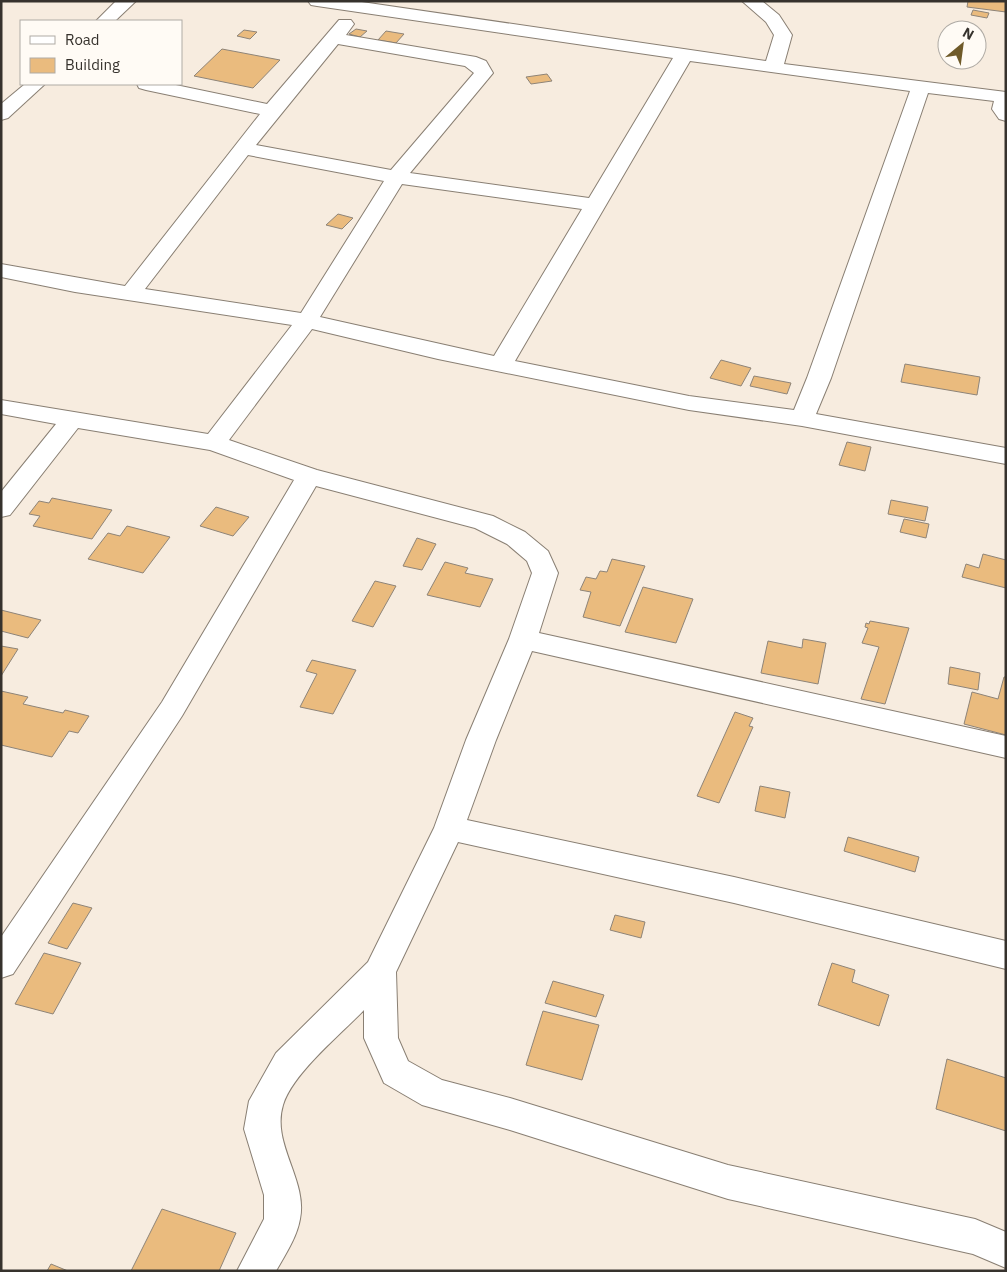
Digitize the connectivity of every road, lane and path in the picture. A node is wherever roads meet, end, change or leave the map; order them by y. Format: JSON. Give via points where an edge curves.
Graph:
{"nodes":[{"id":1,"x":126,"y":1,"type":"edge"},
{"id":2,"x":317,"y":1,"type":"edge"},
{"id":3,"x":751,"y":1,"type":"edge"},
{"id":4,"x":358,"y":7,"type":"junction"},
{"id":5,"x":106,"y":20,"type":"edge"},
{"id":6,"x":333,"y":38,"type":"junction"},
{"id":7,"x":684,"y":55,"type":"junction"},
{"id":8,"x":774,"y":67,"type":"junction"},
{"id":9,"x":35,"y":85,"type":"edge"},
{"id":10,"x":151,"y":85,"type":"edge"},
{"id":11,"x":921,"y":87,"type":"junction"},
{"id":12,"x":1006,"y":97,"type":"edge"},
{"id":13,"x":272,"y":111,"type":"junction"},
{"id":14,"x":1,"y":114,"type":"edge"},
{"id":15,"x":1006,"y":115,"type":"edge"},
{"id":16,"x":242,"y":148,"type":"junction"},
{"id":17,"x":396,"y":177,"type":"junction"},
{"id":18,"x":596,"y":205,"type":"junction"},
{"id":19,"x":1,"y":270,"type":"edge"},
{"id":20,"x":130,"y":294,"type":"junction"},
{"id":21,"x":307,"y":321,"type":"junction"},
{"id":22,"x":501,"y":364,"type":"junction"},
{"id":23,"x":1,"y":407,"type":"edge"},
{"id":24,"x":802,"y":419,"type":"junction"},
{"id":25,"x":72,"y":420,"type":"junction"},
{"id":26,"x":214,"y":443,"type":"junction"},
{"id":27,"x":1006,"y":456,"type":"edge"},
{"id":28,"x":309,"y":476,"type":"junction"},
{"id":29,"x":1,"y":510,"type":"edge"},
{"id":30,"x":523,"y":639,"type":"junction"},
{"id":31,"x":1006,"y":747,"type":"edge"},
{"id":32,"x":449,"y":828,"type":"junction"},
{"id":33,"x":1006,"y":955,"type":"edge"},
{"id":34,"x":1,"y":964,"type":"edge"},
{"id":35,"x":380,"y":972,"type":"junction"},
{"id":36,"x":1006,"y":1250,"type":"edge"},
{"id":37,"x":256,"y":1271,"type":"edge"}],
"edges":[{"from":1,"to":5,"type":"street"},
{"from":2,"to":4,"type":"street"},
{"from":3,"to":8,"type":"street","via":[[773,20],[783,35]]},
{"from":4,"to":6,"type":"street"},
{"from":4,"to":7,"type":"street"},
{"from":6,"to":13,"type":"street"},
{"from":6,"to":17,"type":"street","via":[[470,61],[484,72]]},
{"from":7,"to":8,"type":"street"},
{"from":7,"to":18,"type":"street"},
{"from":8,"to":11,"type":"street"},
{"from":9,"to":14,"type":"street"},
{"from":10,"to":13,"type":"street"},
{"from":11,"to":12,"type":"street"},
{"from":11,"to":24,"type":"street"},
{"from":12,"to":15,"type":"street","via":[[1002,109]]},
{"from":13,"to":16,"type":"street"},
{"from":16,"to":17,"type":"street"},
{"from":16,"to":20,"type":"street"},
{"from":17,"to":18,"type":"street"},
{"from":17,"to":21,"type":"street"},
{"from":18,"to":22,"type":"street"},
{"from":19,"to":20,"type":"street"},
{"from":20,"to":21,"type":"street"},
{"from":21,"to":22,"type":"street"},
{"from":21,"to":26,"type":"street"},
{"from":22,"to":24,"type":"street","via":[[689,403]]},
{"from":23,"to":25,"type":"street"},
{"from":24,"to":27,"type":"street"},
{"from":25,"to":26,"type":"street"},
{"from":25,"to":29,"type":"street"},
{"from":26,"to":28,"type":"street"},
{"from":28,"to":30,"type":"street","via":[[484,522],[516,538],[539,557],[545,573]]},
{"from":28,"to":34,"type":"street","via":[[172,710]]},
{"from":30,"to":31,"type":"street"},
{"from":30,"to":32,"type":"street"},
{"from":32,"to":33,"type":"street","via":[[734,890]]},
{"from":32,"to":35,"type":"street"},
{"from":35,"to":36,"type":"street","via":[[381,1038],[396,1072],[434,1094],[510,1114],[728,1182],[976,1237]]},
{"from":35,"to":37,"type":"street","via":[[288,1064],[266,1101],[262,1129],[282,1195],[282,1219]]}]}
